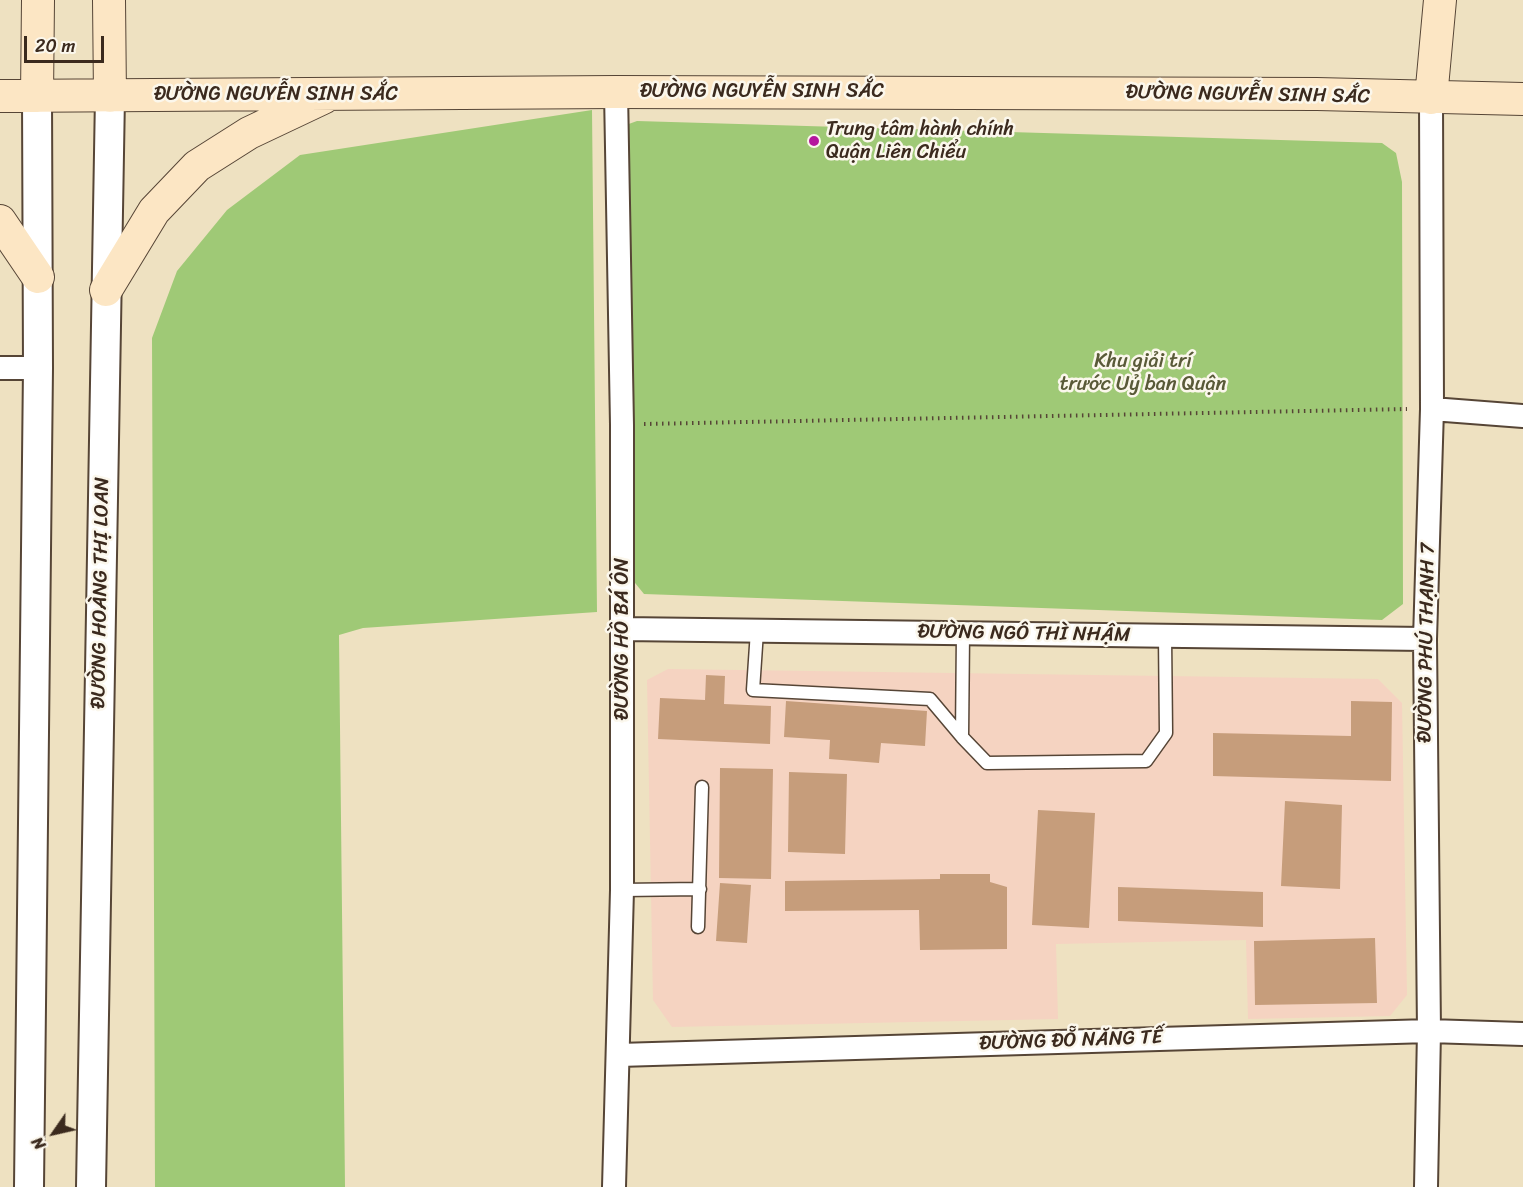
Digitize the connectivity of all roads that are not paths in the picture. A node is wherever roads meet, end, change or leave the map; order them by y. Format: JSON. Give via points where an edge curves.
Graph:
{"nodes":[{"id":1,"x":38,"y":0,"type":"edge"},
{"id":2,"x":109,"y":0,"type":"edge"},
{"id":3,"x":1440,"y":0,"type":"edge"},
{"id":4,"x":616,"y":92,"type":"junction"},
{"id":5,"x":332,"y":94,"type":"junction"},
{"id":6,"x":0,"y":96,"type":"edge"},
{"id":7,"x":37,"y":96,"type":"junction"},
{"id":8,"x":110,"y":96,"type":"junction"},
{"id":9,"x":1431,"y":98,"type":"junction"},
{"id":10,"x":1523,"y":99,"type":"edge"},
{"id":11,"x":0,"y":221,"type":"edge"},
{"id":12,"x":38,"y":277,"type":"junction"},
{"id":13,"x":106,"y":290,"type":"junction"},
{"id":14,"x":0,"y":368,"type":"edge"},
{"id":15,"x":38,"y":368,"type":"junction"},
{"id":16,"x":1432,"y":409,"type":"junction"},
{"id":17,"x":1523,"y":416,"type":"edge"},
{"id":18,"x":623,"y":629,"type":"junction"},
{"id":19,"x":757,"y":631,"type":"junction"},
{"id":20,"x":963,"y":633,"type":"junction"},
{"id":21,"x":1165,"y":636,"type":"junction"},
{"id":22,"x":1425,"y":639,"type":"junction"},
{"id":23,"x":962,"y":737,"type":"junction"},
{"id":24,"x":702,"y":787,"type":"dead end"},
{"id":25,"x":700,"y":889,"type":"junction"},
{"id":26,"x":622,"y":890,"type":"junction"},
{"id":27,"x":698,"y":927,"type":"dead end"},
{"id":28,"x":1429,"y":1031,"type":"junction"},
{"id":29,"x":1523,"y":1034,"type":"edge"},
{"id":30,"x":619,"y":1054,"type":"junction"},
{"id":31,"x":29,"y":1187,"type":"edge"},
{"id":32,"x":91,"y":1187,"type":"edge"},
{"id":33,"x":614,"y":1187,"type":"edge"},
{"id":34,"x":1426,"y":1187,"type":"edge"}],
"edges":[{"from":1,"to":7,"type":"main road"},
{"from":2,"to":8,"type":"main road","name":"ĐƯỜNG HOÀNG THỊ LOAN"},
{"from":3,"to":9,"type":"main road"},
{"from":4,"to":5,"type":"main road","name":"ĐƯỜNG NGUYỄN SINH SẮC"},
{"from":4,"to":9,"type":"main road","name":"ĐƯỜNG NGUYỄN SINH SẮC","via":[[1317,94]]},
{"from":4,"to":18,"type":"street","name":"ĐƯỜNG HỒ BÁ ÔN"},
{"from":5,"to":8,"type":"main road","name":"ĐƯỜNG NGUYỄN SINH SẮC"},
{"from":5,"to":13,"type":"main road","via":[[249,133],[197,166],[154,211]]},
{"from":6,"to":7,"type":"main road","name":"ĐƯỜNG NGUYỄN SINH SẮC"},
{"from":7,"to":8,"type":"main road","name":"ĐƯỜNG NGUYỄN SINH SẮC"},
{"from":7,"to":12,"type":"street"},
{"from":8,"to":13,"type":"street","name":"ĐƯỜNG HOÀNG THỊ LOAN"},
{"from":9,"to":10,"type":"main road","name":"ĐƯỜNG NGUYỄN SINH SẮC"},
{"from":9,"to":16,"type":"street","name":"ĐƯỜNG PHÚ THẠNH 7"},
{"from":11,"to":12,"type":"main road"},
{"from":12,"to":15,"type":"street"},
{"from":13,"to":32,"type":"street","name":"ĐƯỜNG HOÀNG THỊ LOAN"},
{"from":14,"to":15,"type":"street"},
{"from":15,"to":31,"type":"street"},
{"from":16,"to":17,"type":"street"},
{"from":16,"to":22,"type":"street","name":"ĐƯỜNG PHÚ THẠNH 7"},
{"from":18,"to":19,"type":"street","name":"ĐƯỜNG NGÔ THÌ NHẬM"},
{"from":18,"to":26,"type":"street","name":"ĐƯỜNG HỒ BÁ ÔN"},
{"from":19,"to":20,"type":"street","name":"ĐƯỜNG NGÔ THÌ NHẬM"},
{"from":19,"to":23,"type":"lane","via":[[753,690],[930,699]]},
{"from":20,"to":21,"type":"street","name":"ĐƯỜNG NGÔ THÌ NHẬM"},
{"from":20,"to":23,"type":"lane"},
{"from":21,"to":22,"type":"street","name":"ĐƯỜNG NGÔ THÌ NHẬM"},
{"from":21,"to":23,"type":"lane","via":[[1166,733],[1146,761],[987,763]]},
{"from":22,"to":28,"type":"street","name":"ĐƯỜNG PHÚ THẠNH 7"},
{"from":24,"to":25,"type":"lane"},
{"from":25,"to":26,"type":"lane"},
{"from":25,"to":27,"type":"lane"},
{"from":26,"to":30,"type":"street","name":"ĐƯỜNG HỒ BÁ ÔN"},
{"from":28,"to":29,"type":"street","name":"ĐƯỜNG ĐỖ NĂNG TẾ"},
{"from":28,"to":30,"type":"street","name":"ĐƯỜNG ĐỖ NĂNG TẾ"},
{"from":28,"to":34,"type":"street","name":"ĐƯỜNG PHÚ THẠNH 7"},
{"from":30,"to":33,"type":"street","name":"ĐƯỜNG HỒ BÁ ÔN"}]}
